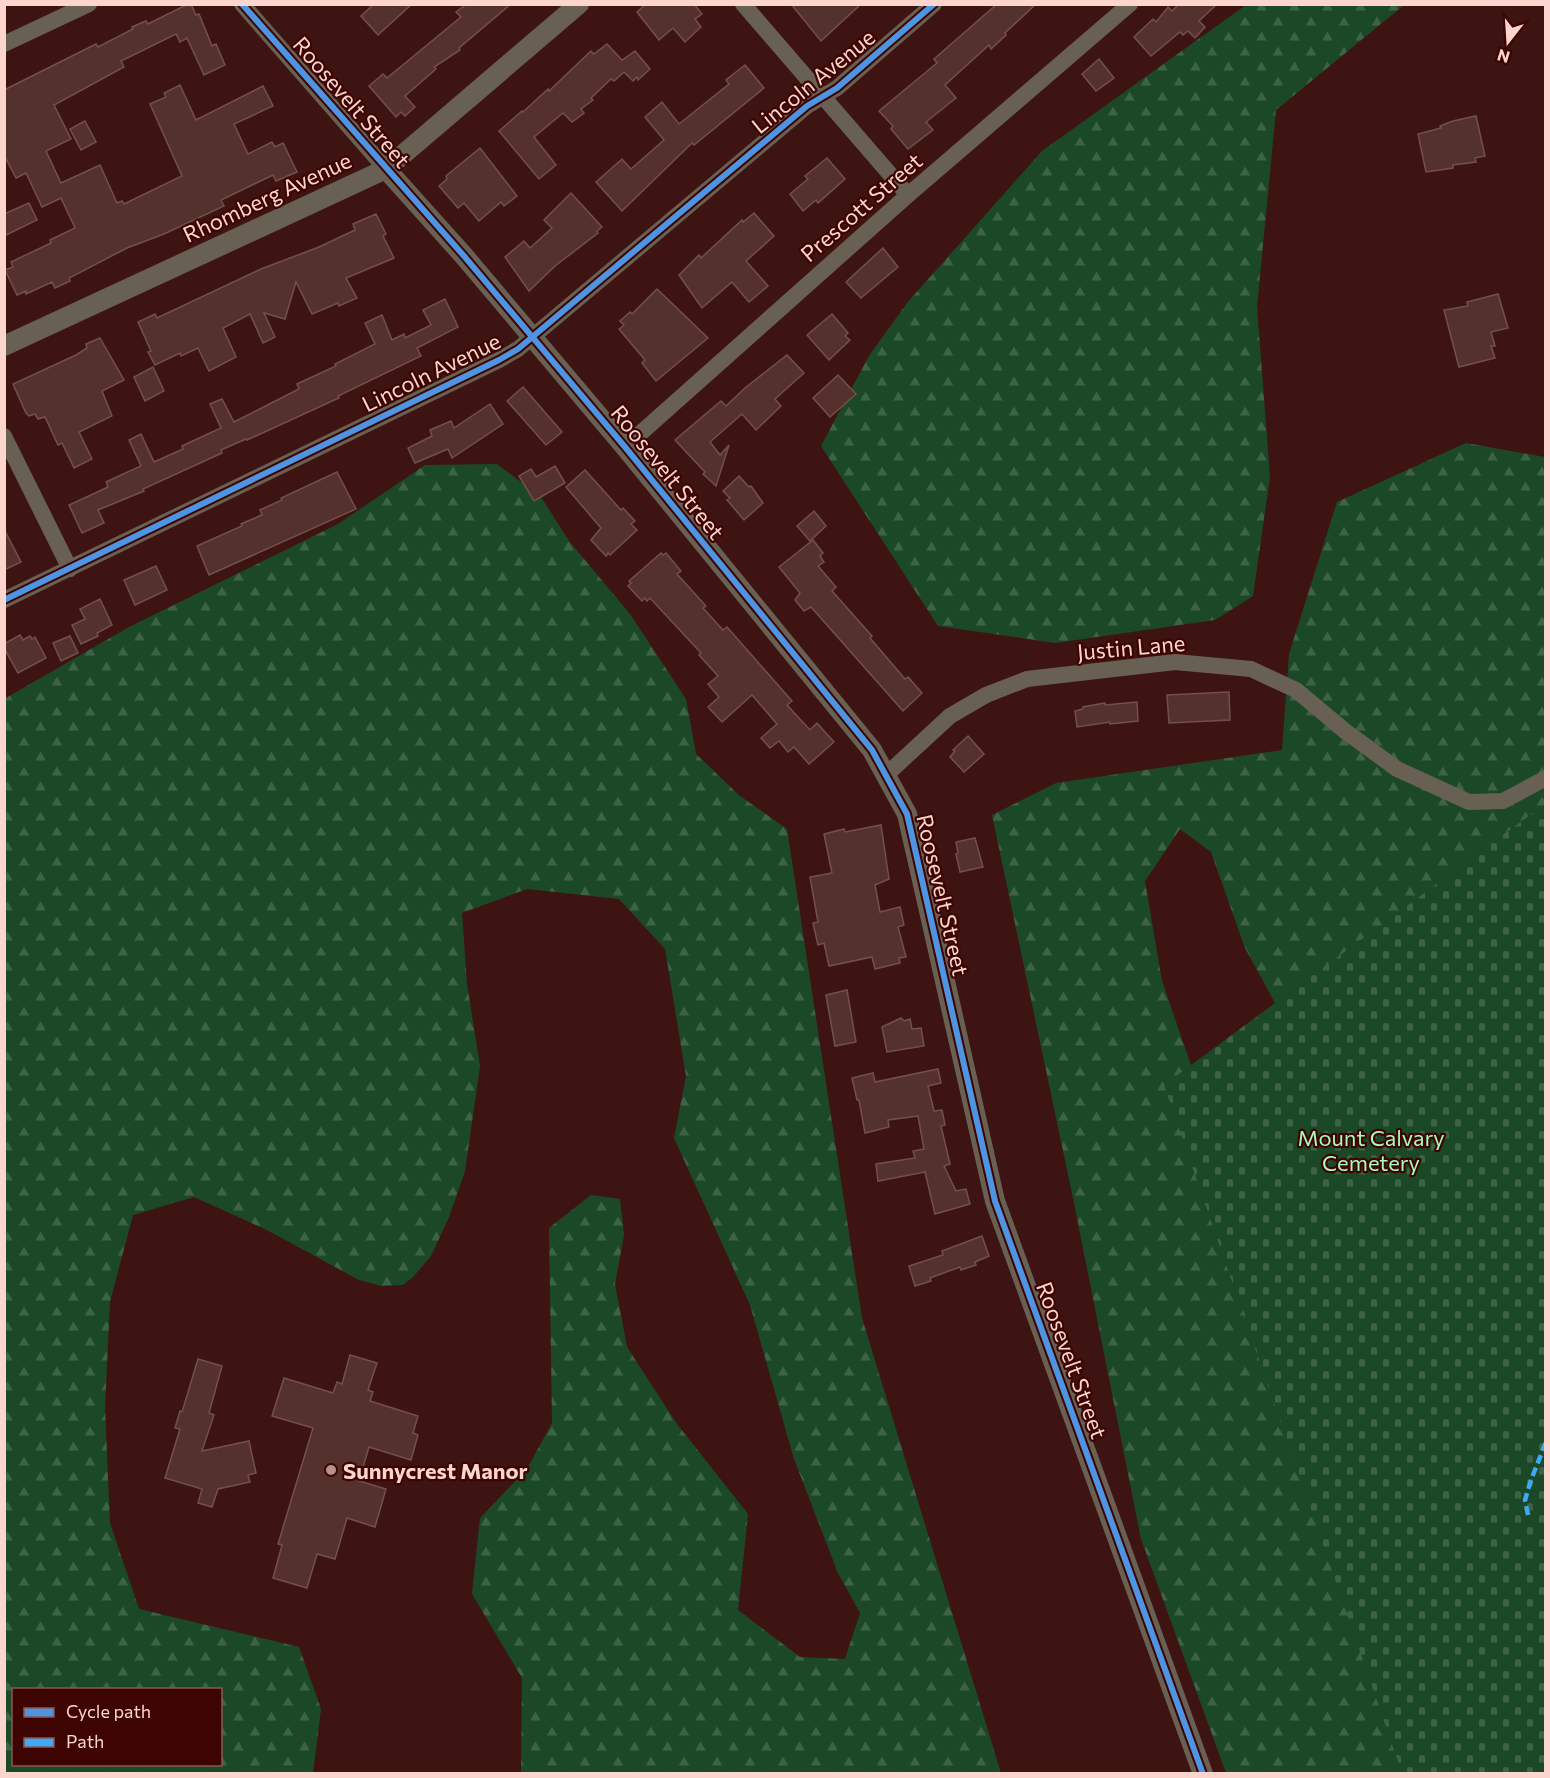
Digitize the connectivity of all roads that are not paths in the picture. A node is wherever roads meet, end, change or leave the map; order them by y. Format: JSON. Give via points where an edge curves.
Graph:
{"nodes":[{"id":1,"x":89,"y":4,"type":"edge"},
{"id":2,"x":242,"y":4,"type":"edge"},
{"id":3,"x":579,"y":4,"type":"edge"},
{"id":4,"x":742,"y":4,"type":"edge"},
{"id":5,"x":934,"y":4,"type":"edge"},
{"id":6,"x":1130,"y":4,"type":"edge"},
{"id":7,"x":4,"y":44,"type":"edge"},
{"id":8,"x":823,"y":96,"type":"junction"},
{"id":9,"x":386,"y":168,"type":"junction"},
{"id":10,"x":908,"y":195,"type":"junction"},
{"id":11,"x":533,"y":337,"type":"junction"},
{"id":12,"x":4,"y":346,"type":"edge"},
{"id":13,"x":4,"y":436,"type":"edge"},
{"id":14,"x":625,"y":447,"type":"junction"},
{"id":15,"x":70,"y":568,"type":"junction"},
{"id":16,"x":4,"y":600,"type":"edge"},
{"id":17,"x":886,"y":775,"type":"junction"},
{"id":18,"x":1545,"y":778,"type":"edge"},
{"id":19,"x":1203,"y":1773,"type":"edge"}],
"edges":[{"from":1,"to":7,"type":"street"},
{"from":2,"to":9,"type":"street","name":"Roosevelt Street"},
{"from":3,"to":9,"type":"street","name":"Rhomberg Avenue"},
{"from":4,"to":8,"type":"street"},
{"from":5,"to":8,"type":"street","name":"Lincoln Avenue"},
{"from":6,"to":10,"type":"street","name":"Prescott Street"},
{"from":8,"to":10,"type":"street"},
{"from":8,"to":11,"type":"street","name":"Lincoln Avenue"},
{"from":9,"to":11,"type":"street","name":"Roosevelt Street"},
{"from":9,"to":12,"type":"street","name":"Rhomberg Avenue"},
{"from":10,"to":14,"type":"street","name":"Prescott Street"},
{"from":11,"to":14,"type":"street","name":"Roosevelt Street"},
{"from":11,"to":15,"type":"street","name":"Lincoln Avenue","via":[[499,360]]},
{"from":13,"to":15,"type":"street"},
{"from":14,"to":17,"type":"street","name":"Roosevelt Street","via":[[872,750]]},
{"from":15,"to":16,"type":"street","name":"Lincoln Avenue"},
{"from":17,"to":18,"type":"street","name":"Justin Lane","via":[[950,716],[986,695],[1027,679],[1175,662],[1251,669],[1296,690],[1397,769],[1469,802],[1503,801]]},
{"from":17,"to":19,"type":"street","name":"Roosevelt Street","via":[[907,814],[995,1201]]}]}
